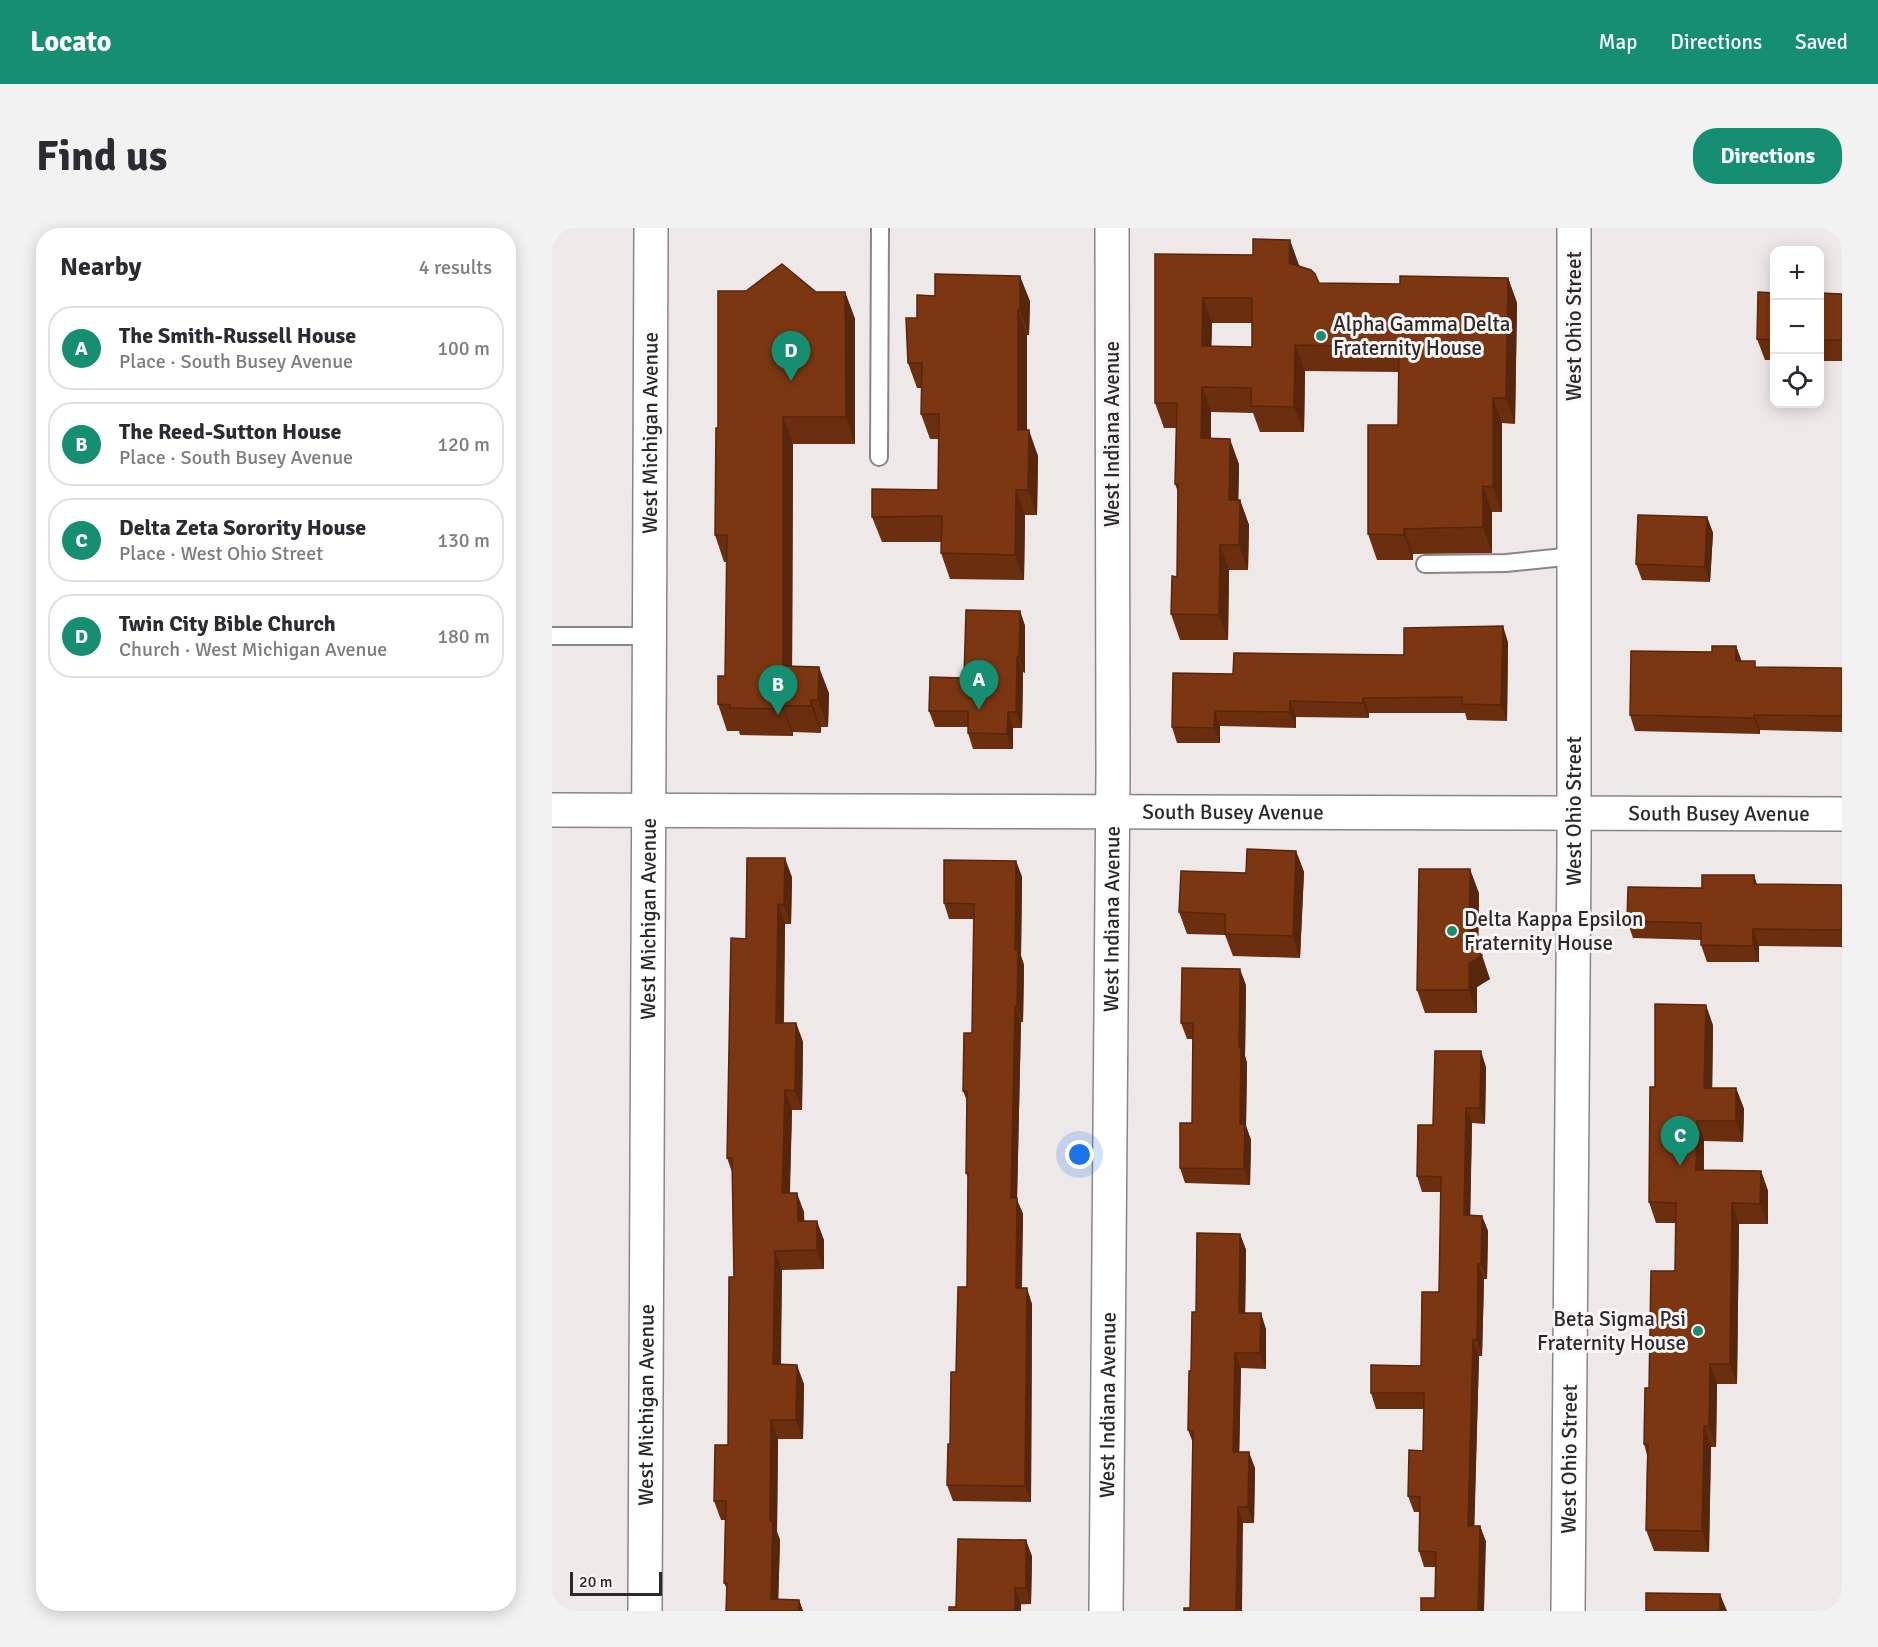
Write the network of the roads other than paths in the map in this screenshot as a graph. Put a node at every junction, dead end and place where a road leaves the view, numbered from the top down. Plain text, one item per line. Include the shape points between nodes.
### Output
1 (651, 228) edge
2 (880, 228) edge
3 (1112, 228) edge
4 (1574, 228) edge
5 (879, 457) dead end
6 (1574, 556) junction
7 (1425, 564) dead end
8 (552, 636) edge
9 (649, 636) junction
10 (552, 810) edge
11 (650, 810) junction
12 (1112, 812) junction
13 (1574, 814) junction
14 (1842, 814) edge
15 (645, 1611) edge
16 (1106, 1611) edge
17 (1568, 1611) edge

1 - 9 street, West Michigan Avenue
2 - 5 lane
3 - 12 street, West Indiana Avenue
4 - 6 street, West Ohio Street
6 - 7 lane via 1506,563
6 - 13 street, West Ohio Street
8 - 9 lane
9 - 11 street, West Michigan Avenue
10 - 11 street, South Busey Avenue
11 - 12 street, South Busey Avenue
11 - 15 street, West Michigan Avenue
12 - 13 street, South Busey Avenue
12 - 16 street, West Indiana Avenue
13 - 14 street, South Busey Avenue
13 - 17 street, West Ohio Street

